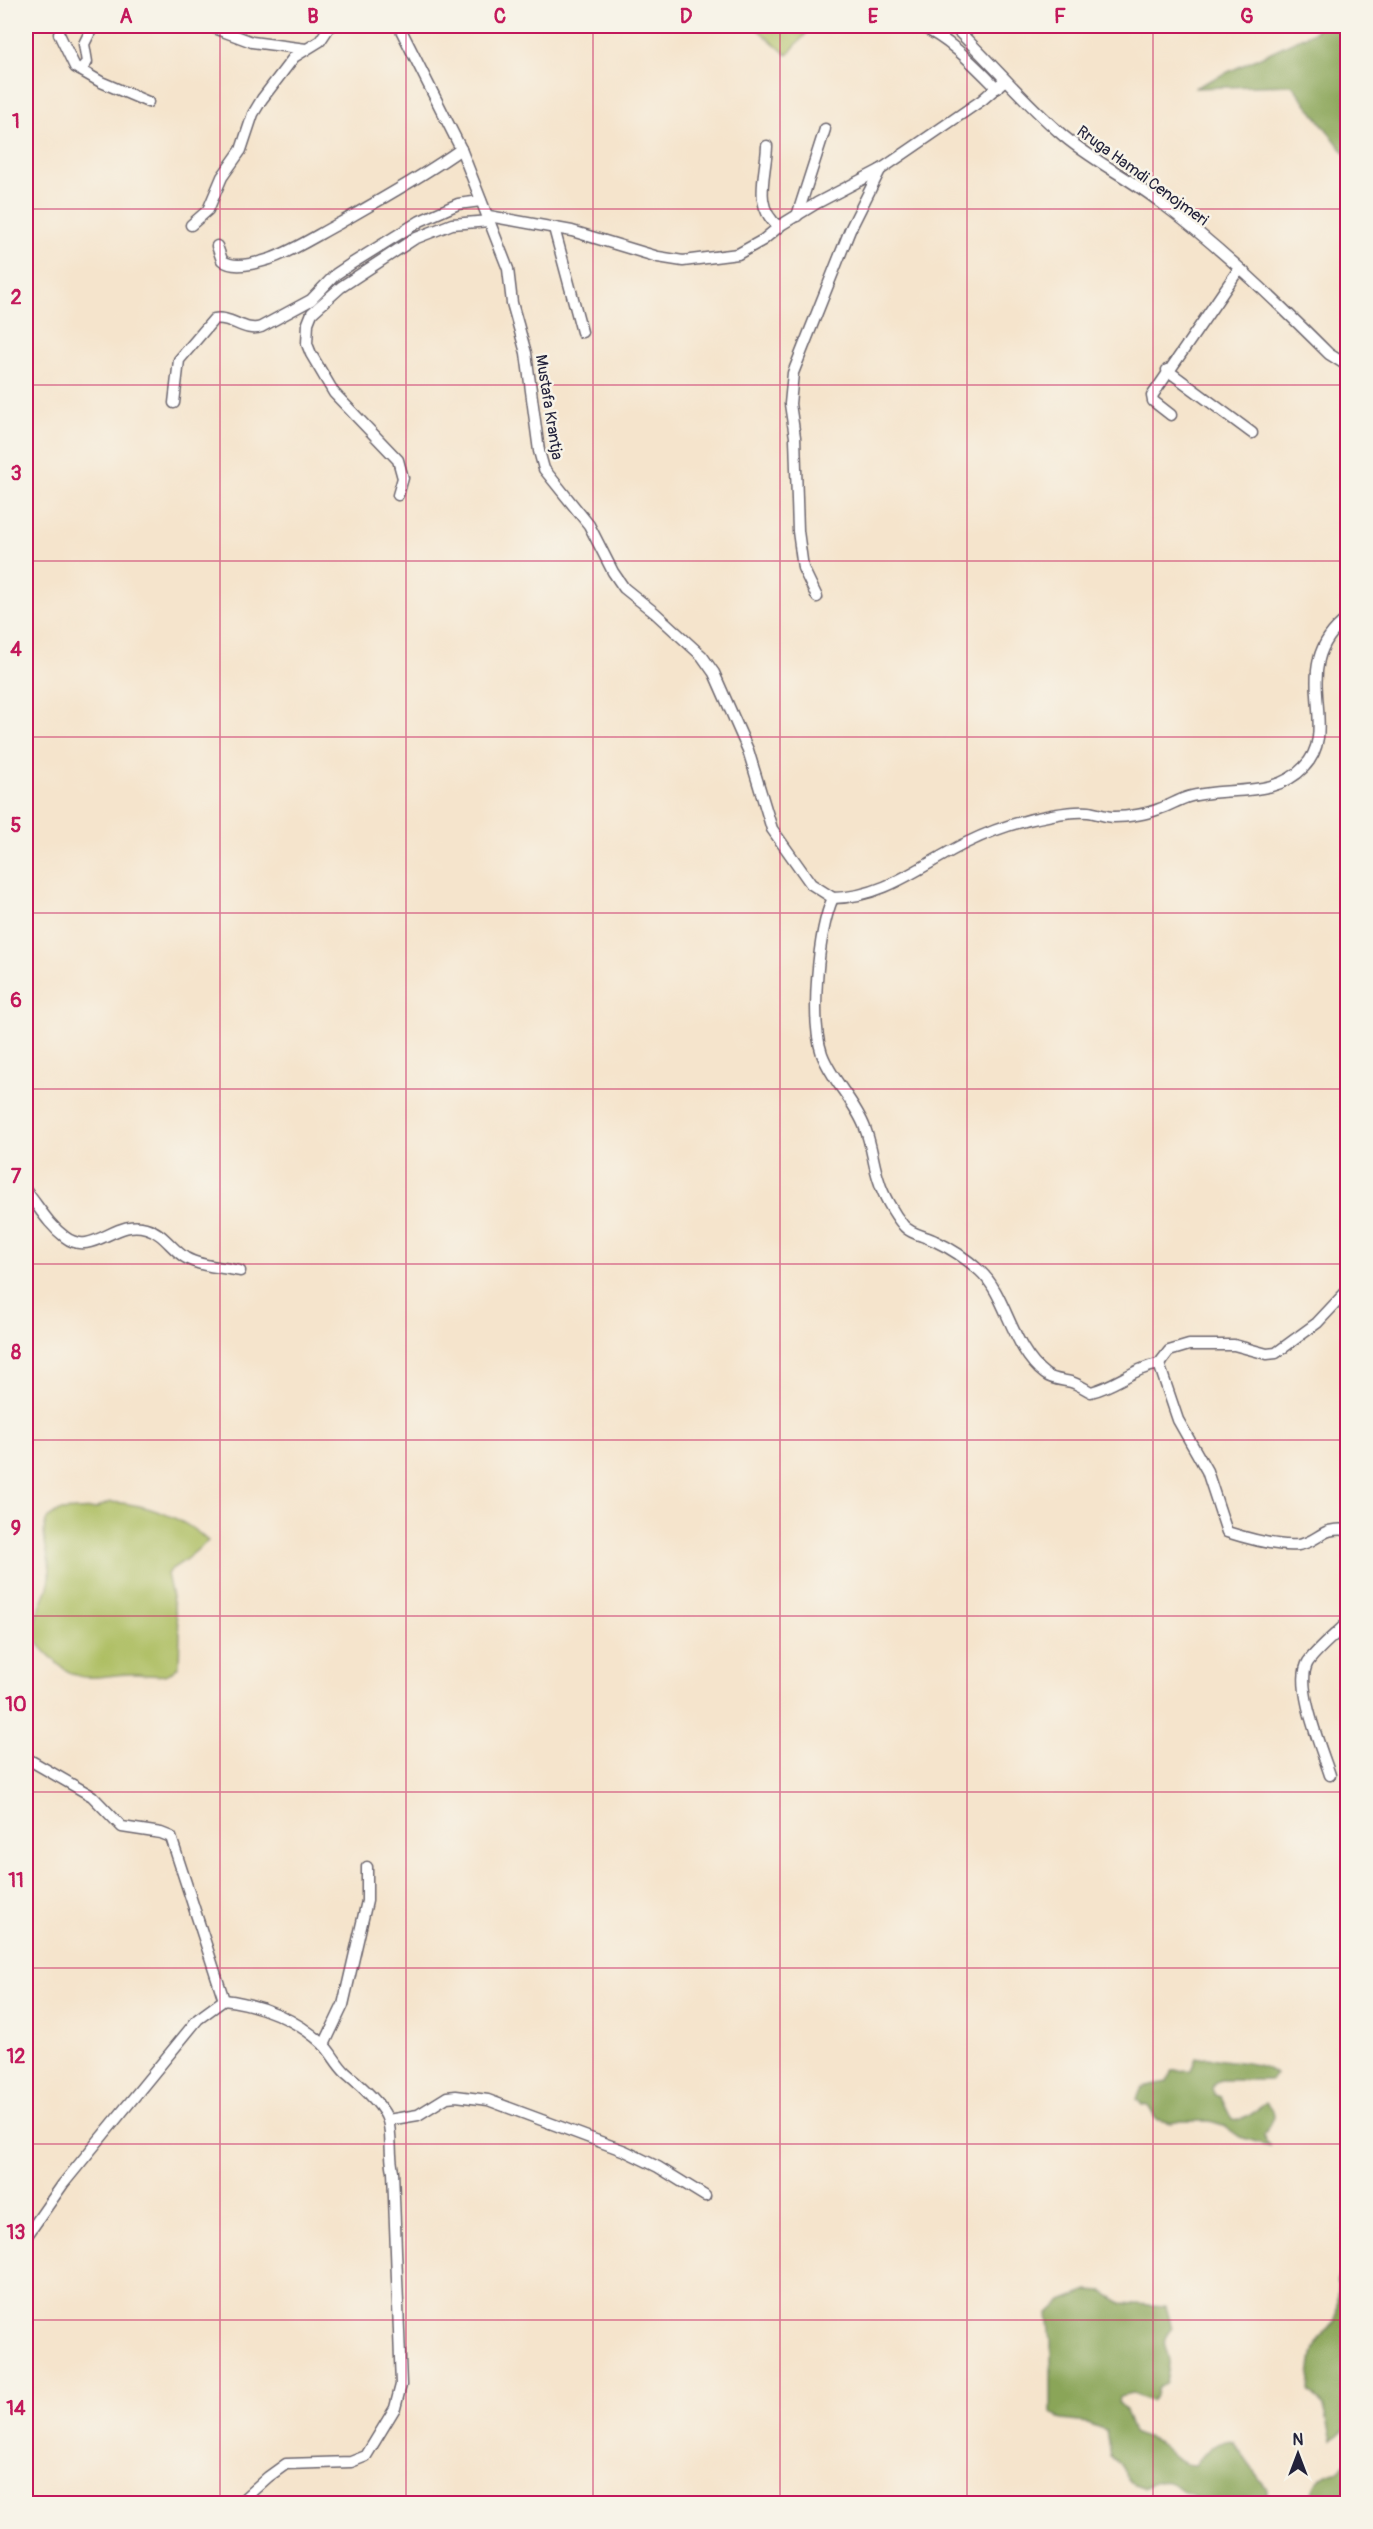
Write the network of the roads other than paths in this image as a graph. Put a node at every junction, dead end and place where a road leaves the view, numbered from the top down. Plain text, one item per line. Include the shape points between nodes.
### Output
1 (93, 26) edge
2 (209, 26) edge
3 (330, 26) edge
4 (399, 26) edge
5 (921, 26) edge
6 (953, 26) edge
7 (59, 34) dead end
8 (306, 49) junction
9 (80, 70) junction
10 (1001, 84) junction
11 (148, 102) dead end
12 (825, 129) dead end
13 (767, 146) dead end
14 (461, 149) junction
15 (880, 170) junction
16 (481, 201) junction
17 (796, 216) junction
18 (490, 219) junction
19 (191, 225) dead end
20 (779, 227) junction
21 (554, 228) junction
22 (217, 246) dead end
23 (1239, 269) junction
24 (582, 332) dead end
25 (1347, 366) edge
26 (1167, 370) junction
27 (174, 403) dead end
28 (1171, 415) dead end
29 (1252, 433) dead end
30 (398, 495) dead end
31 (817, 597) dead end
32 (1347, 618) edge
33 (833, 898) junction
34 (26, 1191) edge
35 (240, 1270) dead end
36 (1347, 1290) edge
37 (1159, 1364) junction
38 (1347, 1530) edge
39 (1347, 1622) edge
40 (26, 1758) edge
41 (1330, 1775) dead end
42 (367, 1867) dead end
43 (224, 2000) junction
44 (324, 2045) junction
45 (388, 2120) junction
46 (705, 2196) dead end
47 (26, 2237) edge
48 (238, 2504) edge

1 - 9 street via 84,44 87,62
2 - 8 street via 252,42
3 - 8 street via 320,41
4 - 14 street, Mustafa Krantja
5 - 10 street
6 - 10 street, Rruga Hamdi Cenojmeri
7 - 9 street
8 - 19 street via 294,57 256,107 235,161 218,185 208,210
9 - 11 street
10 - 15 street
10 - 23 street, Rruga Hamdi Cenojmeri via 1060,134 1159,201
12 - 17 street
13 - 20 street via 762,204
14 - 16 street, Mustafa Krantja
14 - 22 street via 389,195 270,259 231,264 222,260
15 - 17 street
15 - 31 street via 850,230 790,387 798,531 803,568
16 - 18 street, Mustafa Krantja
16 - 27 street via 458,204 420,221 336,274 311,300 261,327 252,329 214,319 179,360
17 - 20 street
18 - 21 street
18 - 30 street via 452,224 414,239 340,287 312,313 308,323 307,344 334,393 398,460 403,478
18 - 33 street, Mustafa Krantja via 507,270 526,353 544,469 589,525 624,588 702,656 714,673 748,750 772,829 811,884
20 - 21 street via 738,254 683,261
21 - 24 street
23 - 25 street, Rruga Hamdi Cenojmeri via 1329,354
23 - 26 street
26 - 28 street via 1152,396
26 - 29 street
32 - 33 street via 1325,641 1319,655 1318,744 1304,768 1290,778 1259,789 1187,797 1138,814 1054,814 966,843 879,890
33 - 37 street via 827,911 818,981 822,1053 855,1106 873,1148 879,1182 904,1226 938,1242 981,1271 1016,1337 1045,1375 1091,1392 1107,1388 1146,1366
34 - 35 street via 50,1223 73,1242 87,1244 134,1225 155,1231 185,1258
36 - 37 street via 1317,1323 1276,1353 1234,1345 1189,1345 1169,1351
37 - 38 street via 1178,1420 1207,1471 1227,1532 1297,1545 1327,1530
39 - 41 street via 1308,1662 1304,1674 1306,1697
40 - 43 street via 92,1796 122,1827 171,1837
42 - 44 street via 368,1901 346,1994
43 - 44 street via 291,2020
43 - 47 street via 198,2019 63,2184
44 - 45 street
45 - 46 street via 418,2115 447,2097 488,2100 626,2151
45 - 48 street via 401,2385 395,2408 366,2456 351,2462 286,2464

